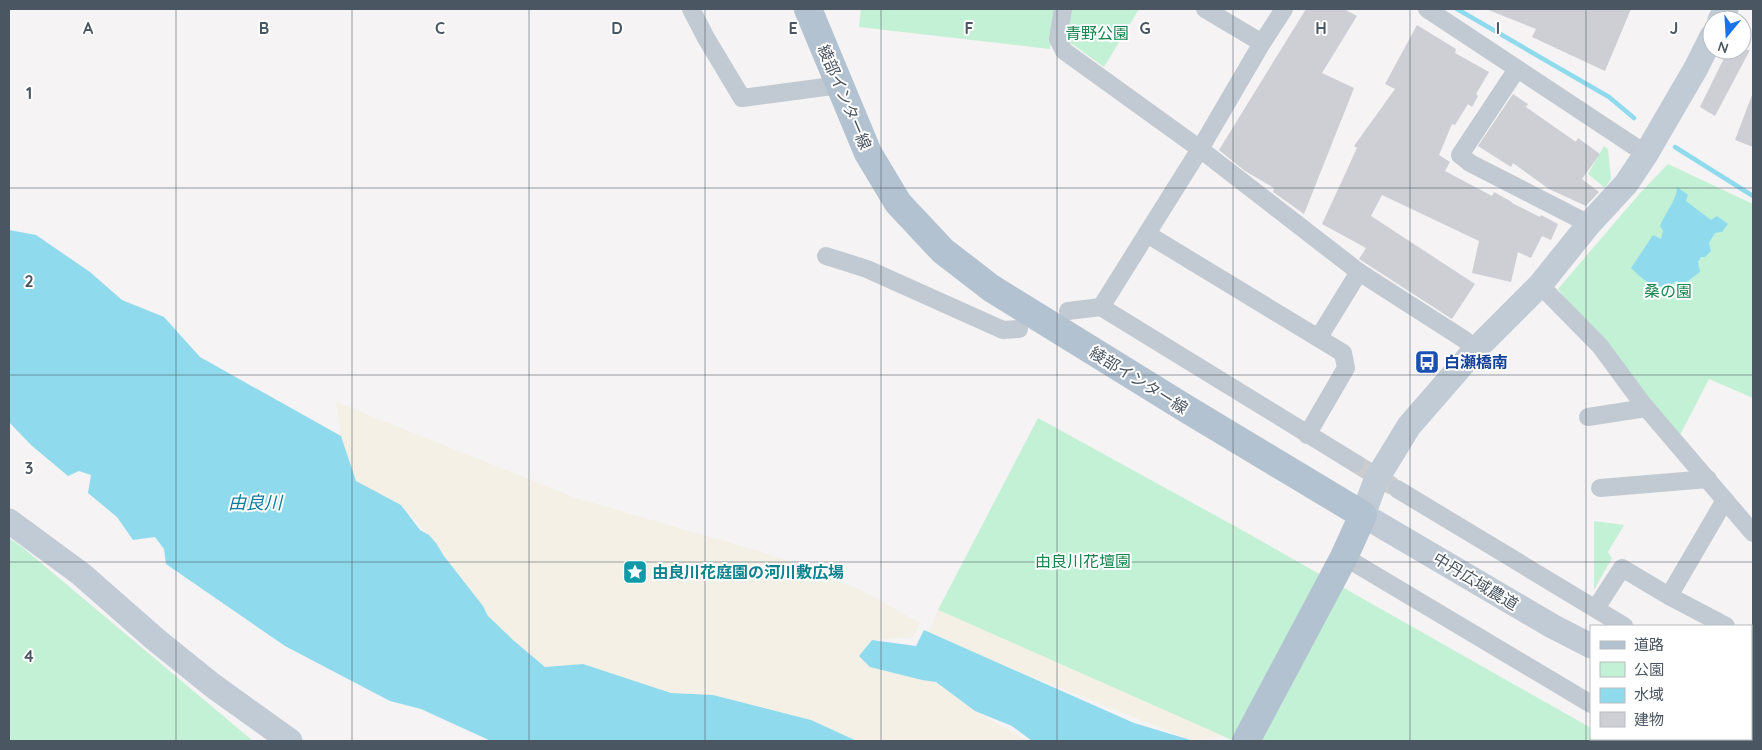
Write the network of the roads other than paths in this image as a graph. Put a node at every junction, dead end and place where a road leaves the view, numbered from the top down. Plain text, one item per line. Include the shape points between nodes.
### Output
1 (691, 9) edge
2 (808, 9) edge
3 (1063, 9) edge
4 (1205, 9) edge
5 (1284, 9) edge
6 (1427, 9) edge
7 (1262, 43) junction
8 (1702, 56) edge
9 (1517, 68) junction
10 (840, 85) junction
11 (1200, 149) junction
12 (1646, 154) junction
13 (1589, 224) junction
14 (1147, 234) junction
15 (826, 256) dead end
16 (1359, 272) junction
17 (1540, 285) junction
18 (1101, 307) junction
19 (1068, 311) dead end
20 (1019, 329) dead end
21 (1319, 337) junction
22 (1475, 350) junction
23 (1646, 408) junction
24 (1588, 417) dead end
25 (1307, 435) junction
26 (1355, 464) tunnel mouth
27 (1708, 479) junction
28 (1600, 488) dead end
29 (1397, 489) tunnel mouth
30 (1725, 500) junction
31 (1362, 515) junction
32 (9, 522) edge
33 (1753, 533) edge
34 (1345, 565) junction
35 (1670, 596) junction
36 (1596, 608) junction
37 (1622, 625) edge
38 (1724, 625) edge
39 (1590, 645) edge
40 (1590, 703) edge
41 (290, 741) edge
42 (1246, 741) edge

1 - 10 street via 742,98
2 - 10 main road, 綾部インター線
3 - 11 street via 1058,39 1064,51
4 - 7 street
5 - 7 street
6 - 9 street
7 - 11 street
8 - 12 street
9 - 12 street
9 - 13 street via 1460,155
10 - 31 main road, 綾部インター線 via 868,153 898,203 943,251 991,288
11 - 14 street
11 - 16 street
12 - 13 street via 1626,184
13 - 17 street
14 - 18 street
14 - 21 street
15 - 20 street via 867,270 1003,330
16 - 21 street
16 - 22 street via 1465,340
17 - 22 street
17 - 23 street via 1600,346
18 - 19 street
18 - 25 street
21 - 25 street via 1343,353 1346,368
22 - 31 street via 1409,426 1376,480
23 - 24 street
23 - 27 street
25 - 26 street
27 - 28 street
27 - 30 street
29 - 36 street
30 - 33 street
30 - 35 street
31 - 34 main road
31 - 39 street, 中丹広域農道
32 - 41 street via 80,574 212,685
34 - 40 street
34 - 42 main road
35 - 36 street via 1622,568
35 - 38 street
36 - 37 street

